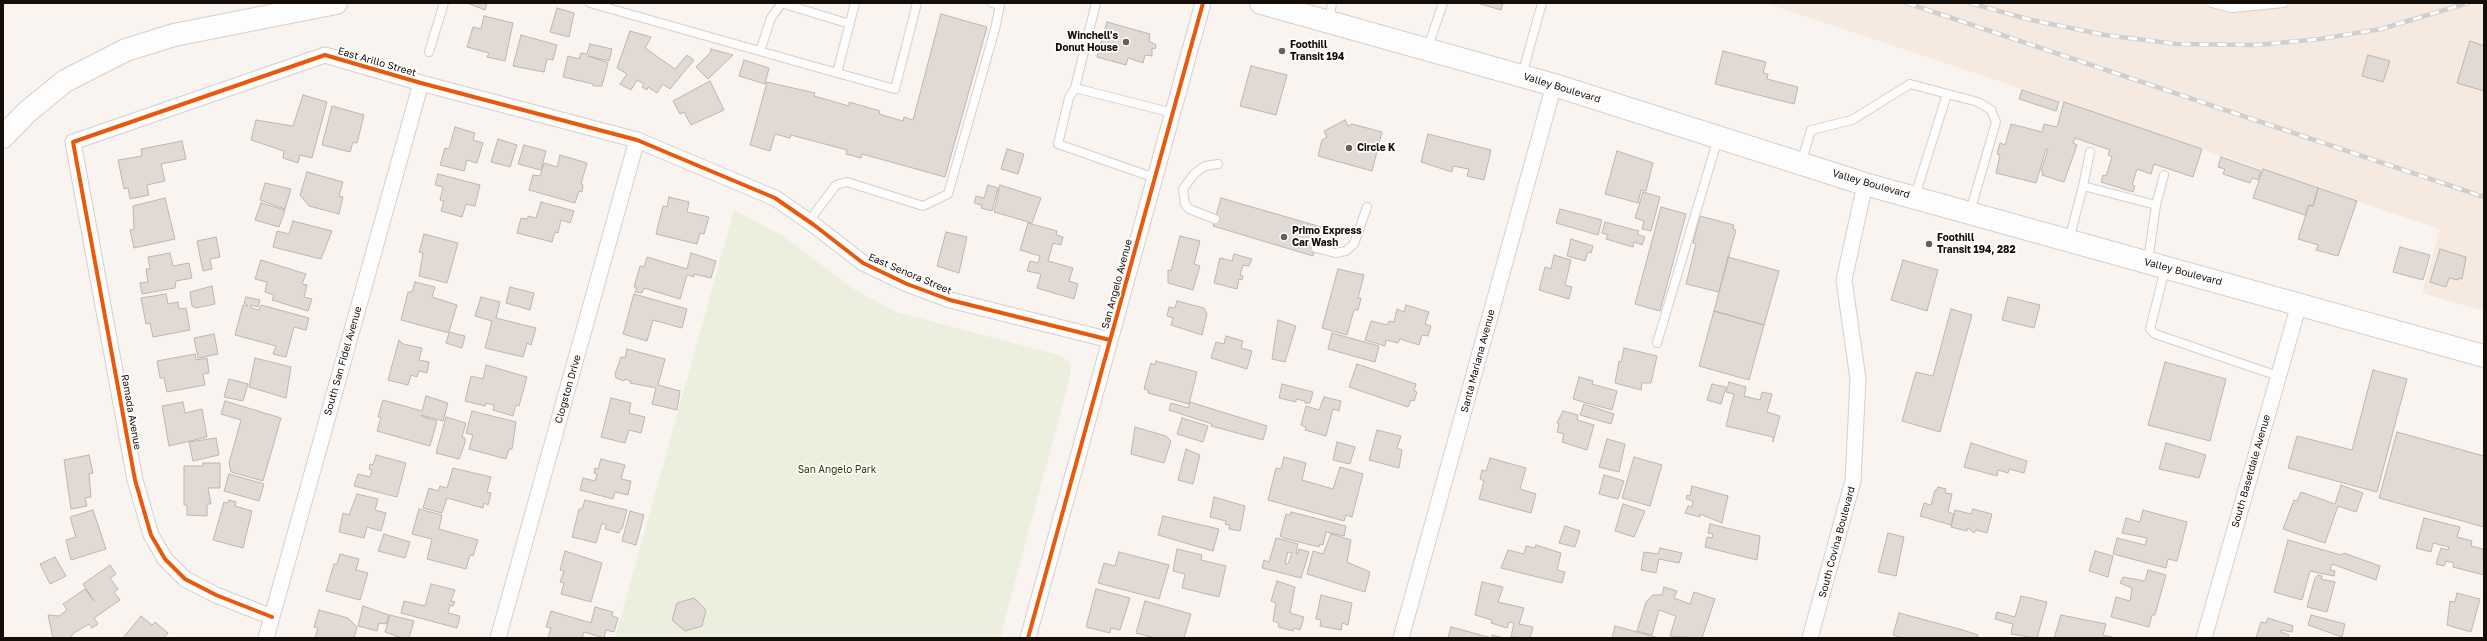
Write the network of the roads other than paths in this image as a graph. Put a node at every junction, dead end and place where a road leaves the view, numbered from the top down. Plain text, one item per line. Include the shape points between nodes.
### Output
1 (336, 3) edge
2 (444, 3) edge
3 (590, 3) edge
4 (781, 3) edge
5 (855, 3) edge
6 (917, 3) edge
7 (992, 3) edge
8 (1096, 3) edge
9 (1203, 3) edge
10 (1261, 3) edge
11 (1443, 3) edge
12 (1542, 3) edge
13 (2212, 3) edge
14 (2284, 3) edge
15 (1330, 12) edge
16 (850, 24) junction
17 (1427, 50) junction
18 (760, 51) junction
19 (429, 52) dead end
20 (837, 73) junction
21 (1522, 76) junction
22 (420, 83) junction
23 (1554, 85) junction
24 (1076, 88) junction
25 (1947, 94) junction
26 (1172, 113) junction
27 (3, 137) edge
28 (1718, 137) junction
29 (637, 140) junction
30 (73, 142) joint
31 (2090, 152) dead end
32 (1800, 163) junction
33 (1218, 164) dead end
34 (2164, 175) dead end
35 (1155, 178) junction
36 (1865, 184) junction
37 (2083, 186) junction
38 (1915, 197) junction
39 (2156, 205) junction
40 (1367, 207) dead end
41 (1970, 213) junction
42 (1215, 219) dead end
43 (809, 221) junction
44 (2069, 240) junction
45 (1316, 248) dead end
46 (2156, 264) junction
47 (2299, 304) junction
48 (1110, 340) junction
49 (1657, 342) dead end
50 (2484, 356) edge
51 (2278, 376) junction
52 (272, 617) junction
53 (266, 638) edge
54 (498, 638) edge
55 (1028, 638) edge
56 (1401, 638) edge
57 (1810, 638) edge
58 (2204, 638) edge

1 - 27 main road via 174,35 126,50 66,81 28,112
2 - 19 lane
3 - 18 lane
4 - 16 lane
4 - 18 lane via 771,18
5 - 16 lane
6 - 20 lane via 895,89
7 - 43 lane via 1000,5 995,29 948,194 923,206 847,182 836,185
8 - 24 lane
9 - 26 street, San Angelo Avenue
10 - 15 main road, Valley Boulevard
11 - 17 lane
12 - 21 lane
13 - 14 lane via 2232,8
15 - 17 main road, Valley Boulevard
16 - 20 lane
17 - 21 main road, Valley Boulevard
18 - 20 lane
21 - 23 main road, Valley Boulevard
22 - 29 street, East Arillo Street
22 - 30 street, East Arillo Street via 325,55
22 - 52 street, South San Fidel Avenue
23 - 28 main road, Valley Boulevard
23 - 56 street, Santa Mariana Avenue
24 - 26 lane
24 - 35 lane via 1069,98 1058,144
25 - 32 lane via 1910,84 1852,120 1811,130
25 - 38 lane
25 - 41 lane via 1978,102 1991,110 1996,122
26 - 35 street, San Angelo Avenue
28 - 32 main road, Valley Boulevard
28 - 49 lane
29 - 43 street, East Senora Street via 775,198
29 - 54 street, Clogston Drive
30 - 52 street, Ramada Avenue via 136,480 151,535 165,559 185,579 216,595
31 - 37 lane
32 - 36 main road, Valley Boulevard
33 - 42 lane via 1206,166 1194,174 1183,189 1185,204 1189,209
34 - 39 lane
35 - 48 street, San Angelo Avenue
36 - 38 main road, Valley Boulevard
36 - 57 street, South Covina Boulevard via 1844,280 1858,379 1853,481
37 - 39 lane
37 - 44 lane
38 - 41 main road, Valley Boulevard
39 - 46 lane
40 - 45 lane via 1354,244 1346,251 1335,253
41 - 44 main road, Valley Boulevard
43 - 48 street, East Senora Street via 863,263 907,284 950,300
44 - 46 main road, Valley Boulevard
46 - 47 main road, Valley Boulevard
46 - 51 lane via 2150,329 2155,334
47 - 50 main road, Valley Boulevard
47 - 51 street, South Basetdale Avenue
48 - 55 street, San Angelo Avenue
51 - 58 street, South Basetdale Avenue
52 - 53 street, South San Fidel Avenue

